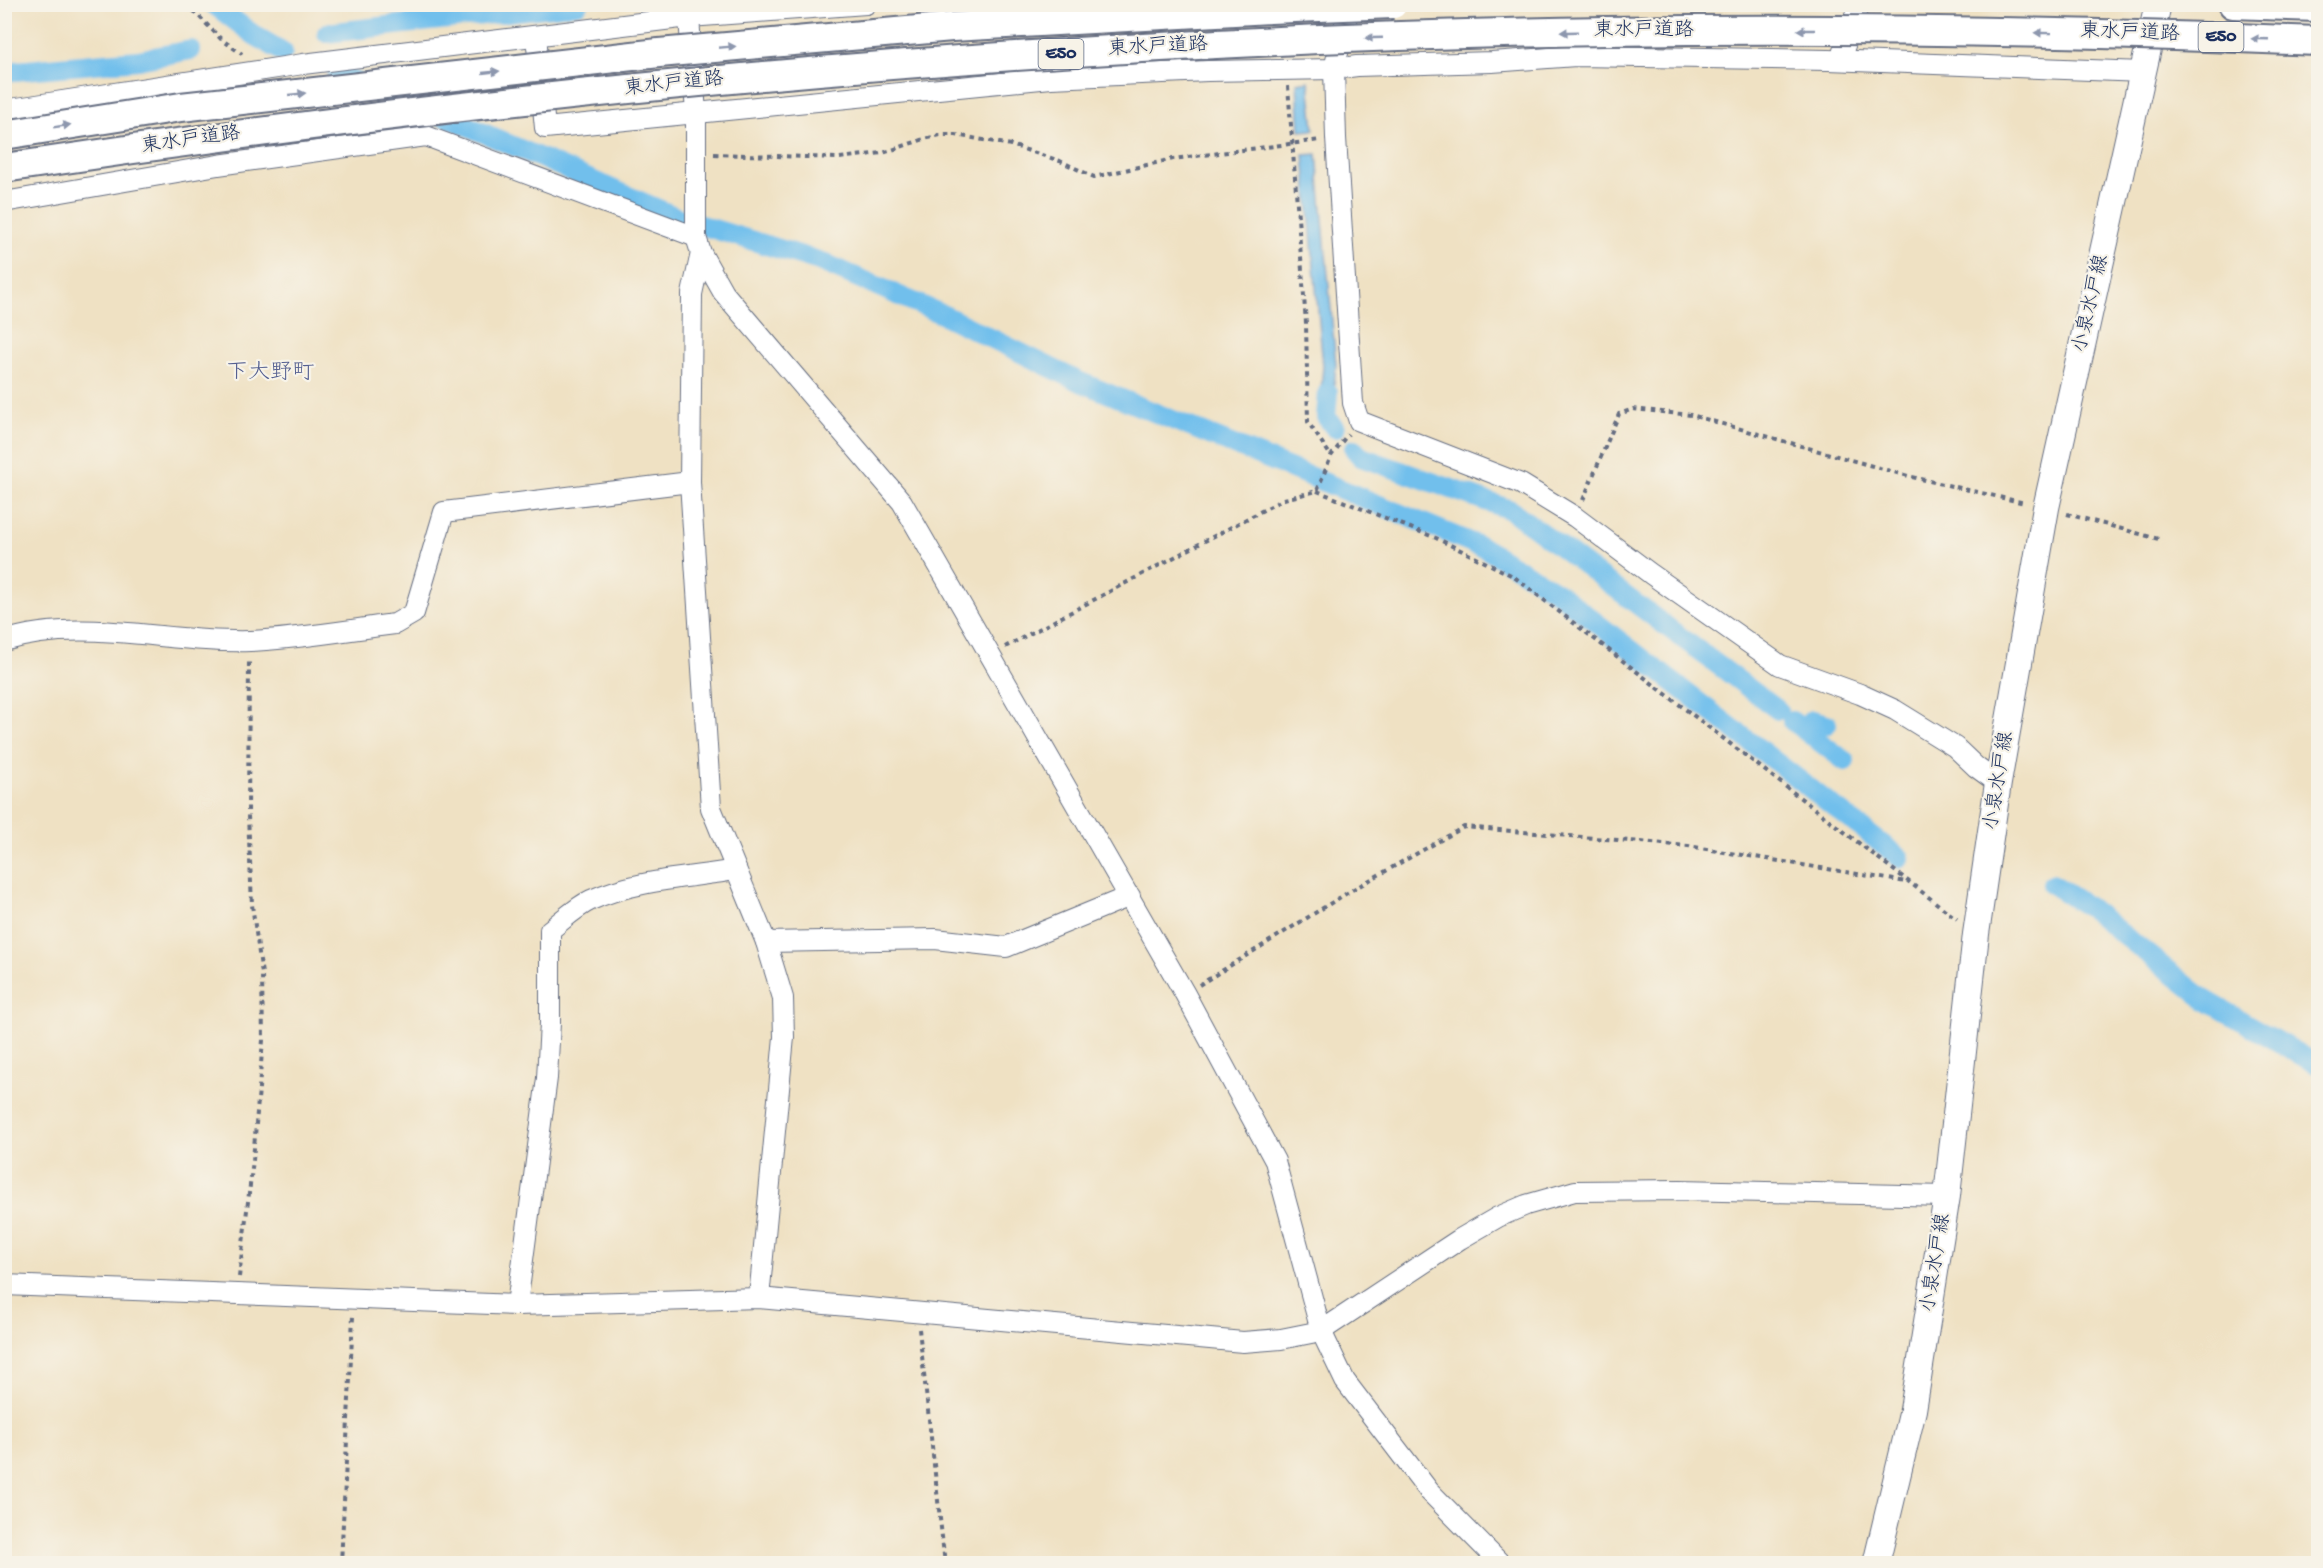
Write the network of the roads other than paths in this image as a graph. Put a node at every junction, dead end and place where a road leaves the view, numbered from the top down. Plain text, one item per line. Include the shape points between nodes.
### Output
1 (866, 4) edge
2 (1350, 4) edge
3 (1393, 4) edge
4 (1859, 4) edge
5 (2158, 4) edge
6 (2233, 4) edge
7 (2319, 8) edge
8 (688, 11) edge
9 (536, 36) junction
10 (2319, 41) edge
11 (1840, 60) junction
12 (1334, 69) junction
13 (257, 71) junction
14 (2144, 72) junction
15 (4, 110) edge
16 (696, 113) junction
17 (4, 135) edge
18 (268, 158) junction
19 (4, 168) edge
20 (4, 202) edge
21 (698, 241) junction
22 (690, 482) junction
23 (4, 641) edge
24 (1998, 783) junction
25 (736, 870) junction
26 (1130, 896) junction
27 (765, 942) junction
28 (1947, 1196) junction
29 (4, 1285) edge
30 (759, 1298) junction
31 (517, 1305) junction
32 (1321, 1331) junction
33 (1501, 1563) edge
34 (1876, 1563) edge

1 - 8 street
2 - 12 street
17 -> 3 highway, 東水戸道路 / E50, bridge via 181,107 736,46 964,26
4 - 11 street
5 - 14 main road, 小泉水戸線
6 - 7 highway, E50
8 - 9 street
8 - 16 street
9 - 13 street
9 - 16 street via 545,128
10 -> 19 highway, 東水戸道路 / E50, bridge via 2123,33 1805,30 1607,31 1273,41 957,61 661,86 190,140
11 - 12 street via 1576,56
11 - 14 street
12 - 16 street via 1051,78
12 - 24 street via 1353,403 1359,421 1521,484 1575,517 1780,665 1895,710 1955,747
13 - 15 street
13 - 18 street
14 - 24 main road, 小泉水戸線 via 2046,508
16 - 21 street
18 - 20 street
18 - 21 street via 426,136
21 - 22 street via 692,294
21 - 26 street via 723,292 902,502
22 - 23 street via 444,512 414,613 395,624 249,641 76,631
22 - 25 street via 711,808
24 - 28 main road, 小泉水戸線 via 1976,934
25 - 27 street
25 - 31 street via 611,892 589,901 550,930 547,1078
26 - 27 street via 1006,947 935,939
26 - 32 street via 1275,1161
27 - 30 street via 783,998 784,1037
28 - 32 street via 1575,1191 1526,1204 1498,1217
28 - 34 main road, 小泉水戸線 via 1914,1410
29 - 31 street
30 - 31 street
30 - 32 street via 1243,1342
32 - 33 street via 1345,1381 1429,1491

